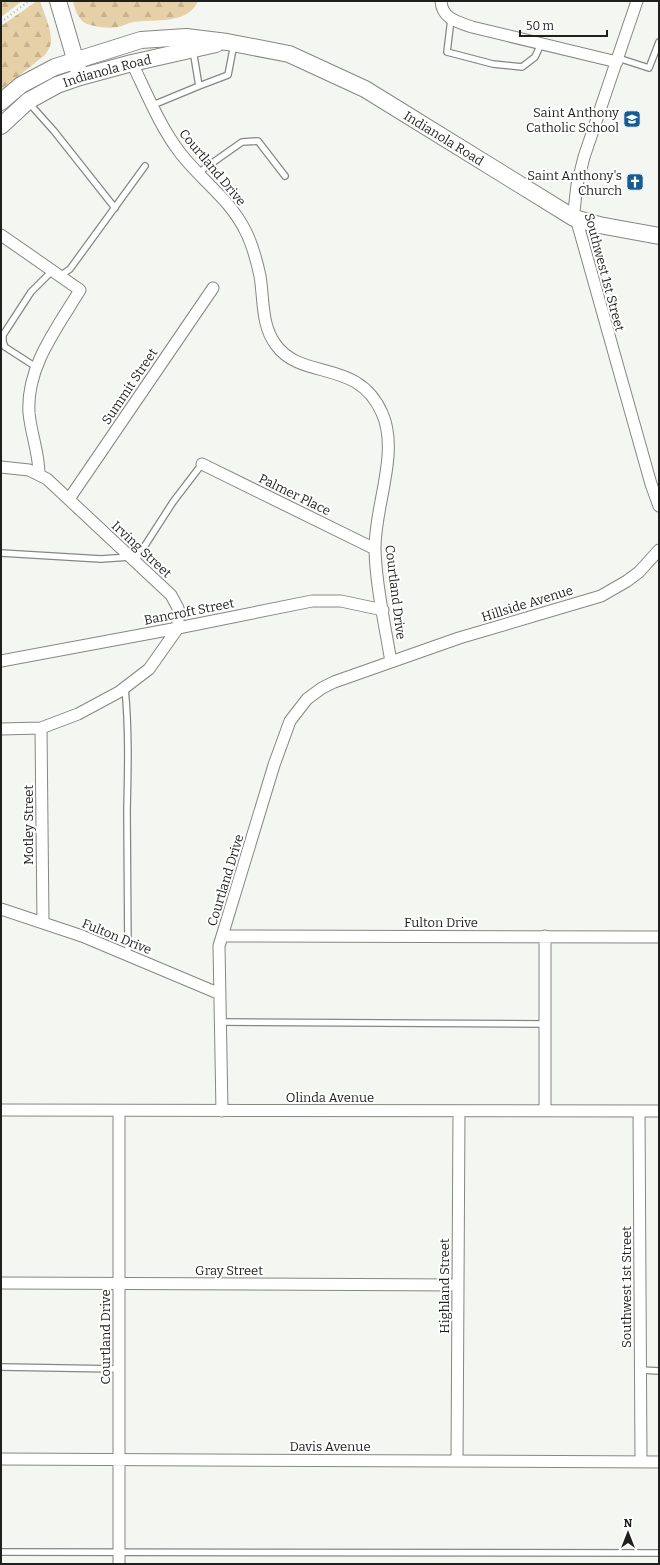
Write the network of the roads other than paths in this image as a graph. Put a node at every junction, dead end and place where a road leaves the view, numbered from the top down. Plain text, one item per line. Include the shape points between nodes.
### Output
1 (58, 1) edge
2 (441, 1) edge
3 (637, 1) edge
4 (451, 19) junction
5 (230, 42) junction
6 (541, 44) junction
7 (658, 45) edge
8 (193, 50) junction
9 (75, 59) junction
10 (617, 60) junction
11 (132, 63) junction
12 (80, 77) junction
13 (200, 86) junction
14 (28, 101) junction
15 (1, 102) edge
16 (153, 105) junction
17 (1, 126) edge
18 (145, 166) dead end
19 (198, 173) junction
20 (285, 176) dead end
21 (115, 208) junction
22 (574, 218) junction
23 (1, 235) edge
24 (659, 236) edge
25 (56, 274) junction
26 (212, 288) dead end
27 (36, 367) junction
28 (202, 464) joint
29 (1, 467) edge
30 (39, 474) junction
31 (69, 499) junction
32 (659, 506) edge
33 (375, 549) junction
34 (659, 550) edge
35 (1, 553) edge
36 (132, 559) junction
37 (383, 610) junction
38 (178, 628) junction
39 (1, 661) edge
40 (391, 662) junction
41 (125, 688) junction
42 (41, 728) junction
43 (1, 729) edge
44 (1, 909) edge
45 (42, 922) junction
46 (222, 936) junction
47 (545, 936) junction
48 (659, 937) edge
49 (128, 956) junction
50 (220, 994) junction
51 (221, 1022) junction
52 (545, 1024) junction
53 (1, 1110) edge
54 (119, 1111) junction
55 (222, 1111) junction
56 (459, 1111) junction
57 (545, 1111) junction
58 (639, 1112) junction
59 (659, 1112) edge
60 (1, 1283) edge
61 (119, 1284) junction
62 (458, 1285) junction
63 (1, 1367) edge
64 (119, 1369) junction
65 (641, 1370) junction
66 (659, 1371) edge
67 (1, 1459) edge
68 (119, 1460) junction
69 (456, 1461) junction
70 (641, 1462) junction
71 (659, 1462) edge
72 (1, 1552) edge
73 (119, 1553) junction
74 (659, 1553) edge
75 (119, 1564) edge

1 - 9 main road
2 - 4 street via 441,7
3 - 10 street, Southwest 1st Street
4 - 6 street via 472,27
4 - 6 lane via 447,52 493,64 522,67 535,57
5 - 8 main road, Indianola Road
5 - 9 main road, Indianola Road via 186,37 141,40
5 - 13 lane via 228,75
5 - 22 main road, Indianola Road via 289,54 365,88
6 - 10 street
7 - 10 lane via 649,68
8 - 11 main road, Indianola Road
8 - 13 lane
9 - 12 main road
9 - 15 main road, Indianola Road via 37,75
10 - 22 street, Southwest 1st Street via 584,157 577,185
11 - 12 main road, Indianola Road
11 - 16 street, Courtland Drive
12 - 14 main road, Indianola Road via 57,85
13 - 16 lane
14 - 17 main road, Indianola Road
14 - 21 lane
16 - 19 street, Courtland Drive via 170,139
18 - 21 lane
19 - 20 lane via 242,142 258,141
19 - 33 street, Courtland Drive via 225,199 246,231 260,277 264,319 276,345 289,357 301,363 354,380 371,394 382,413 388,435 386,475 376,525
21 - 25 lane via 70,269
22 - 24 main road, Indianola Road
22 - 32 street, Southwest 1st Street
23 - 25 street
25 - 27 street via 80,290
25 - 27 lane via 31,292 3,335 2,342 5,347
26 - 31 street, Summit Street
27 - 30 street via 29,400 29,415 39,461
28 - 33 street, Palmer Place
28 - 36 lane
29 - 30 street via 29,470
30 - 31 street, Irving Street
31 - 36 street, Irving Street
33 - 37 street, Courtland Drive
34 - 40 street, Hillside Avenue via 639,572 601,596 459,638
35 - 36 lane
36 - 38 street, Irving Street via 171,595 178,608
37 - 38 street, Bancroft Street via 341,601 312,601
37 - 40 street, Courtland Drive
38 - 39 street, Bancroft Street
38 - 41 street via 149,669
40 - 46 street, Courtland Drive via 322,688 307,699 290,721
41 - 42 street via 99,704
41 - 49 lane via 129,768
42 - 43 street
42 - 45 street, Motley Street
44 - 45 street, Fulton Drive
45 - 49 street, Fulton Drive
46 - 47 street, Fulton Drive
46 - 50 street, Courtland Drive via 219,946
47 - 48 street, Fulton Drive
47 - 52 street
49 - 50 street, Fulton Drive
50 - 51 street, Courtland Drive
51 - 52 lane
51 - 55 street, Courtland Drive
52 - 57 street
53 - 54 street, Olinda Avenue
54 - 55 street, Olinda Avenue
54 - 61 street, Courtland Drive
55 - 56 street, Olinda Avenue
56 - 57 street, Olinda Avenue
56 - 62 street, Highland Street
57 - 58 street, Olinda Avenue
58 - 59 street, Olinda Avenue
58 - 65 street, Southwest 1st Street
60 - 61 street, Gray Street
61 - 62 street, Gray Street
61 - 64 street, Courtland Drive
62 - 69 street, Highland Street
63 - 64 lane
64 - 68 street, Courtland Drive
65 - 66 lane
65 - 70 street, Southwest 1st Street
67 - 68 street, Davis Avenue
68 - 69 street, Davis Avenue
68 - 73 street, Courtland Drive
69 - 70 street, Davis Avenue
70 - 71 street, Davis Avenue
72 - 73 lane
73 - 74 lane
73 - 75 street, Courtland Drive

